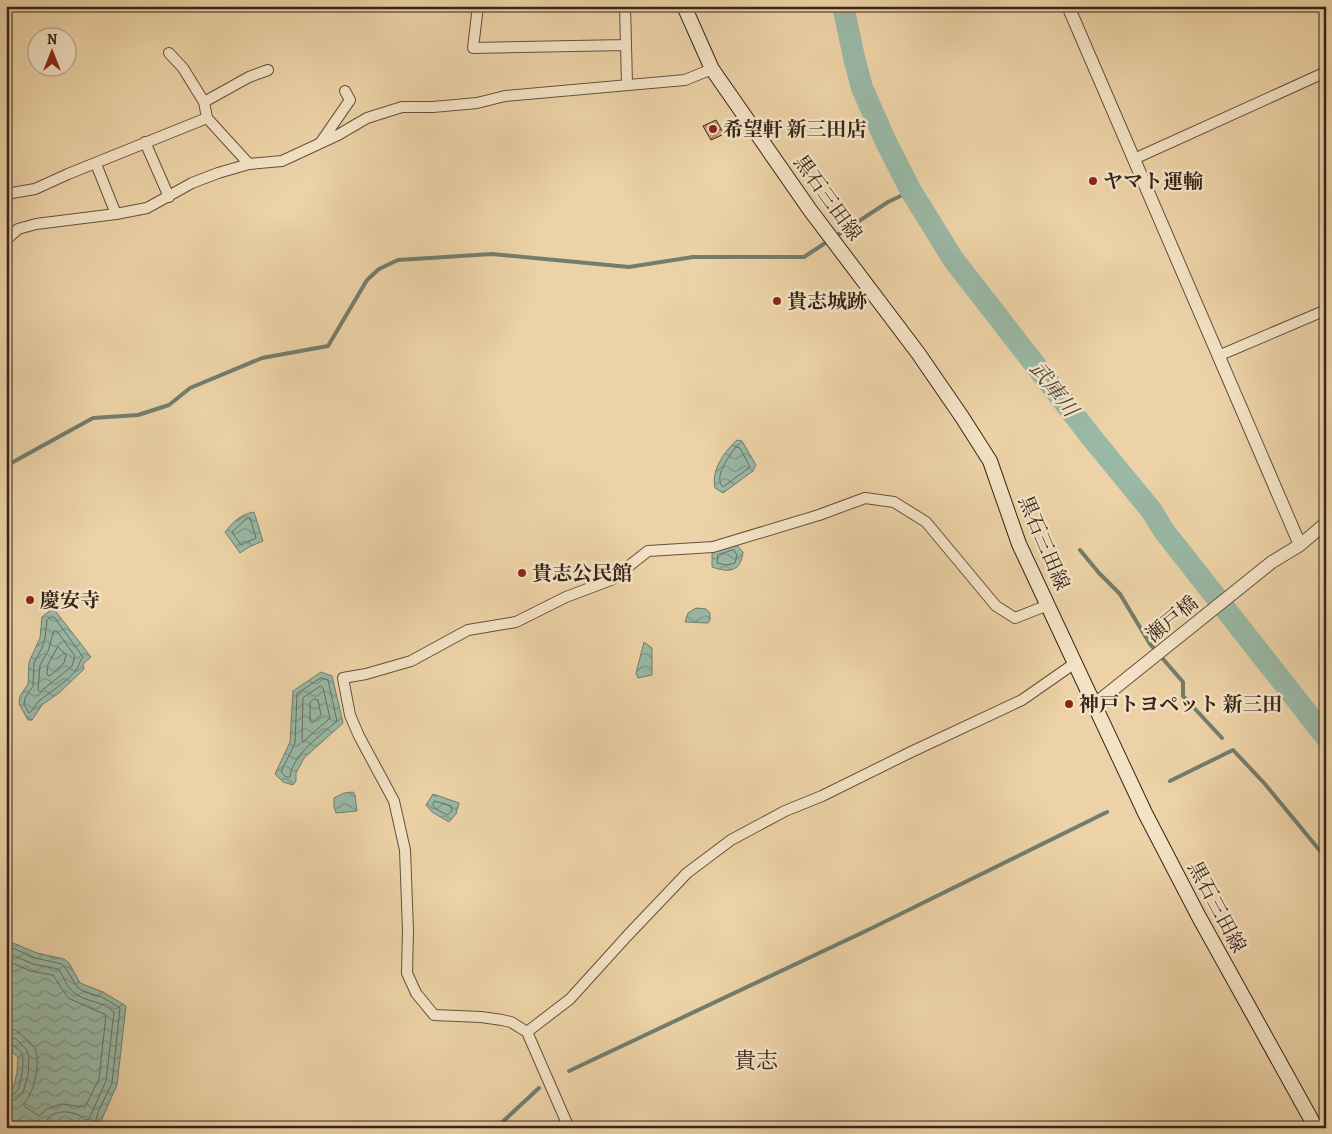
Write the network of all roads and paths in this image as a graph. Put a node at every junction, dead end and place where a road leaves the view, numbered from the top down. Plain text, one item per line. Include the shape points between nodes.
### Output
1 (478, 6) edge
2 (625, 6) edge
3 (684, 6) edge
4 (1068, 6) edge
5 (626, 45) junction
6 (169, 53) dead end
7 (712, 69) junction
8 (268, 70) dead end
9 (1326, 72) edge
10 (627, 84) junction
11 (345, 91) dead end
12 (204, 102) junction
13 (207, 118) junction
14 (145, 142) junction
15 (321, 142) junction
16 (1134, 159) junction
17 (96, 164) junction
18 (249, 164) junction
19 (6, 194) edge
20 (169, 197) junction
21 (116, 214) junction
22 (6, 240) edge
23 (1326, 310) edge
24 (1218, 356) junction
25 (1326, 523) edge
26 (1300, 545) junction
27 (1048, 605) junction
28 (1075, 663) junction
29 (1095, 704) junction
30 (527, 1032) junction
31 (569, 1128) edge
32 (1316, 1128) edge

1 - 5 street via 473,48
2 - 5 street
3 - 7 main road, 黒石三田線
4 - 16 street
5 - 10 street
6 - 12 street via 183,68
7 - 10 street via 685,80
7 - 27 main road, 黒石三田線 via 826,231 918,353 990,462 1019,544
8 - 12 street
9 - 16 street
10 - 15 street via 504,96 477,103 402,107 367,118
11 - 15 street via 350,100
12 - 13 street
13 - 14 street
13 - 18 street
14 - 17 street
14 - 20 street
15 - 18 street via 282,161
16 - 24 street
17 - 19 street via 35,189
17 - 21 street
18 - 20 street via 192,183
20 - 21 street via 147,208
21 - 22 street via 36,224 18,229
23 - 24 street
24 - 26 street
25 - 26 street, 瀬戸橋
26 - 29 street, 瀬戸橋 via 1272,562
27 - 28 main road, 黒石三田線
27 - 30 street via 1015,618 996,606 926,522 894,502 865,498 713,547 648,551 610,580 516,622 468,630 411,661 343,678 350,715 394,801 405,850 407,973 416,993 434,1016 481,1016 511,1022
28 - 29 main road, 黒石三田線
28 - 30 street via 1022,700 785,811 731,840 687,873 570,999
29 - 32 main road, 黒石三田線 via 1172,865
30 - 31 street

